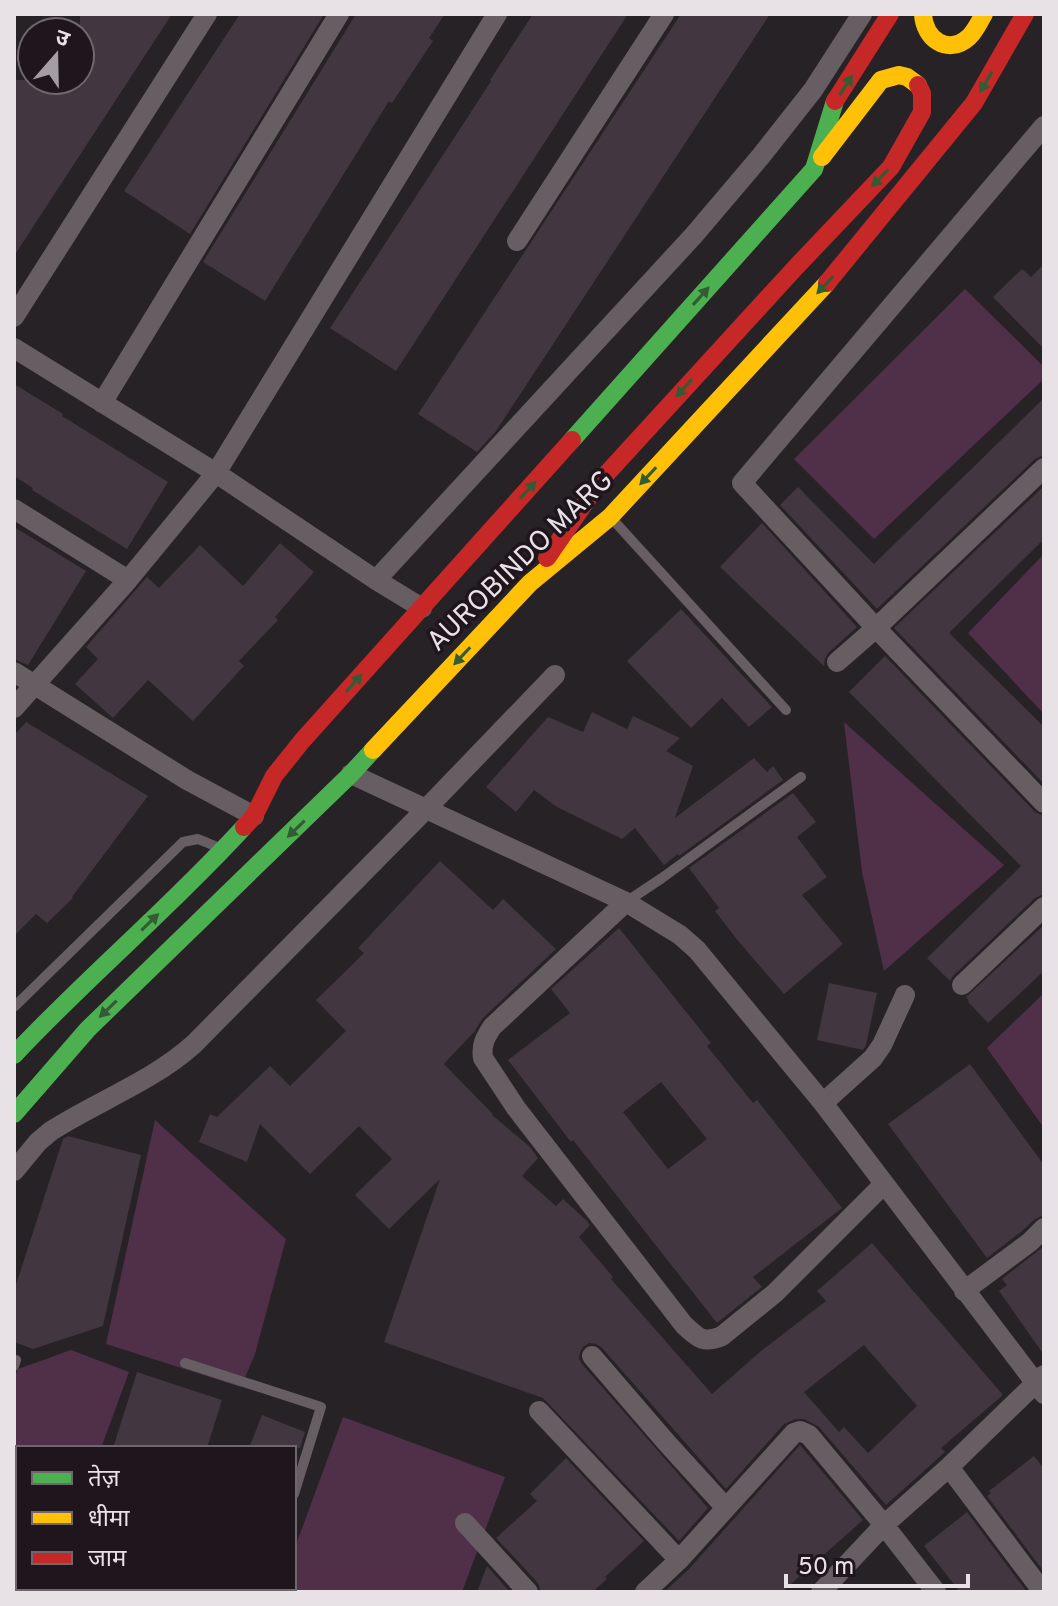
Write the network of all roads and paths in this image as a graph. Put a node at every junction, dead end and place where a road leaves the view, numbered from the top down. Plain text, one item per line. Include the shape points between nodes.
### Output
1 (207, 14) edge
2 (339, 14) edge
3 (497, 14) edge
4 (664, 14) edge
5 (862, 14) edge
6 (890, 14) edge
7 (923, 14) edge
8 (984, 14) edge
9 (1025, 14) edge
10 (1044, 126) edge
11 (814, 169) junction
12 (517, 241) dead end
13 (14, 317) edge
14 (14, 348) edge
15 (102, 403) junction
16 (1044, 468) edge
17 (216, 473) junction
18 (14, 509) edge
19 (610, 517) junction
20 (128, 580) junction
21 (376, 580) junction
22 (530, 583) junction
23 (422, 608) junction
24 (876, 628) junction
25 (837, 662) dead end
26 (14, 672) edge
27 (555, 675) dead end
28 (35, 685) junction
29 (14, 708) edge
30 (786, 710) dead end
31 (351, 774) junction
32 (801, 777) dead end
33 (1044, 803) edge
34 (426, 809) junction
35 (254, 816) junction
36 (222, 851) junction
37 (626, 902) junction
38 (1044, 907) edge
39 (962, 985) dead end
40 (905, 995) dead end
41 (14, 1007) edge
42 (14, 1055) edge
43 (823, 1103) junction
44 (14, 1114) edge
45 (14, 1171) edge
46 (883, 1185) junction
47 (1044, 1228) edge
48 (964, 1291) junction
49 (592, 1356) dead end
50 (185, 1363) dead end
51 (1041, 1384) edge
52 (539, 1411) dead end
53 (949, 1467) junction
54 (296, 1488) edge
55 (726, 1508) junction
56 (465, 1523) dead end
57 (884, 1525) junction
58 (679, 1560) junction
59 (528, 1592) edge
60 (645, 1592) edge
61 (821, 1592) edge
62 (936, 1592) edge
63 (1043, 1592) edge

1 - 13 street
2 - 15 street
3 - 17 street
4 - 12 street
5 - 21 street via 813,90 713,213
11 -> 6 main road, AUROBINDO MARG via 833,105
7 - 8 main road via 929,36 945,46 964,42
9 -> 19 main road, AUROBINDO MARG via 974,103 835,274
10 - 24 street via 742,483
11 -> 22 main road via 881,80 897,74 920,86 922,112 891,167 600,481
23 -> 11 main road, AUROBINDO MARG
14 - 15 street
15 - 17 street
16 - 24 street
17 - 20 street
17 - 21 street
18 - 20 street
19 - 22 main road, AUROBINDO MARG
19 - 30 lane
20 - 28 street
21 - 23 street
22 -> 31 main road, AUROBINDO MARG
35 -> 23 main road, AUROBINDO MARG via 274,776 302,741
24 - 25 street
24 - 33 street
26 - 28 street
27 - 34 street
28 - 29 street
28 - 35 street
31 - 34 street
31 -> 44 main road, AUROBINDO MARG via 88,1029
32 - 37 lane
34 - 37 street
34 - 45 street via 186,1051 51,1131
35 - 36 main road, AUROBINDO MARG
36 - 41 lane via 198,839 183,842
42 -> 36 main road, AUROBINDO MARG
37 - 43 street via 697,950
37 - 46 street via 492,1027 481,1049 516,1108 684,1325 704,1340 722,1336 775,1293
38 - 39 street
40 - 43 street via 873,1058
43 - 46 street
46 - 48 street
47 - 48 street
48 - 51 street
49 - 55 street
50 - 54 lane via 321,1407
51 - 53 street
52 - 58 street
53 - 57 street
53 - 63 street
55 - 57 street via 800,1431 809,1435
55 - 58 street
56 - 59 street
57 - 61 street
57 - 62 street
58 - 60 street

